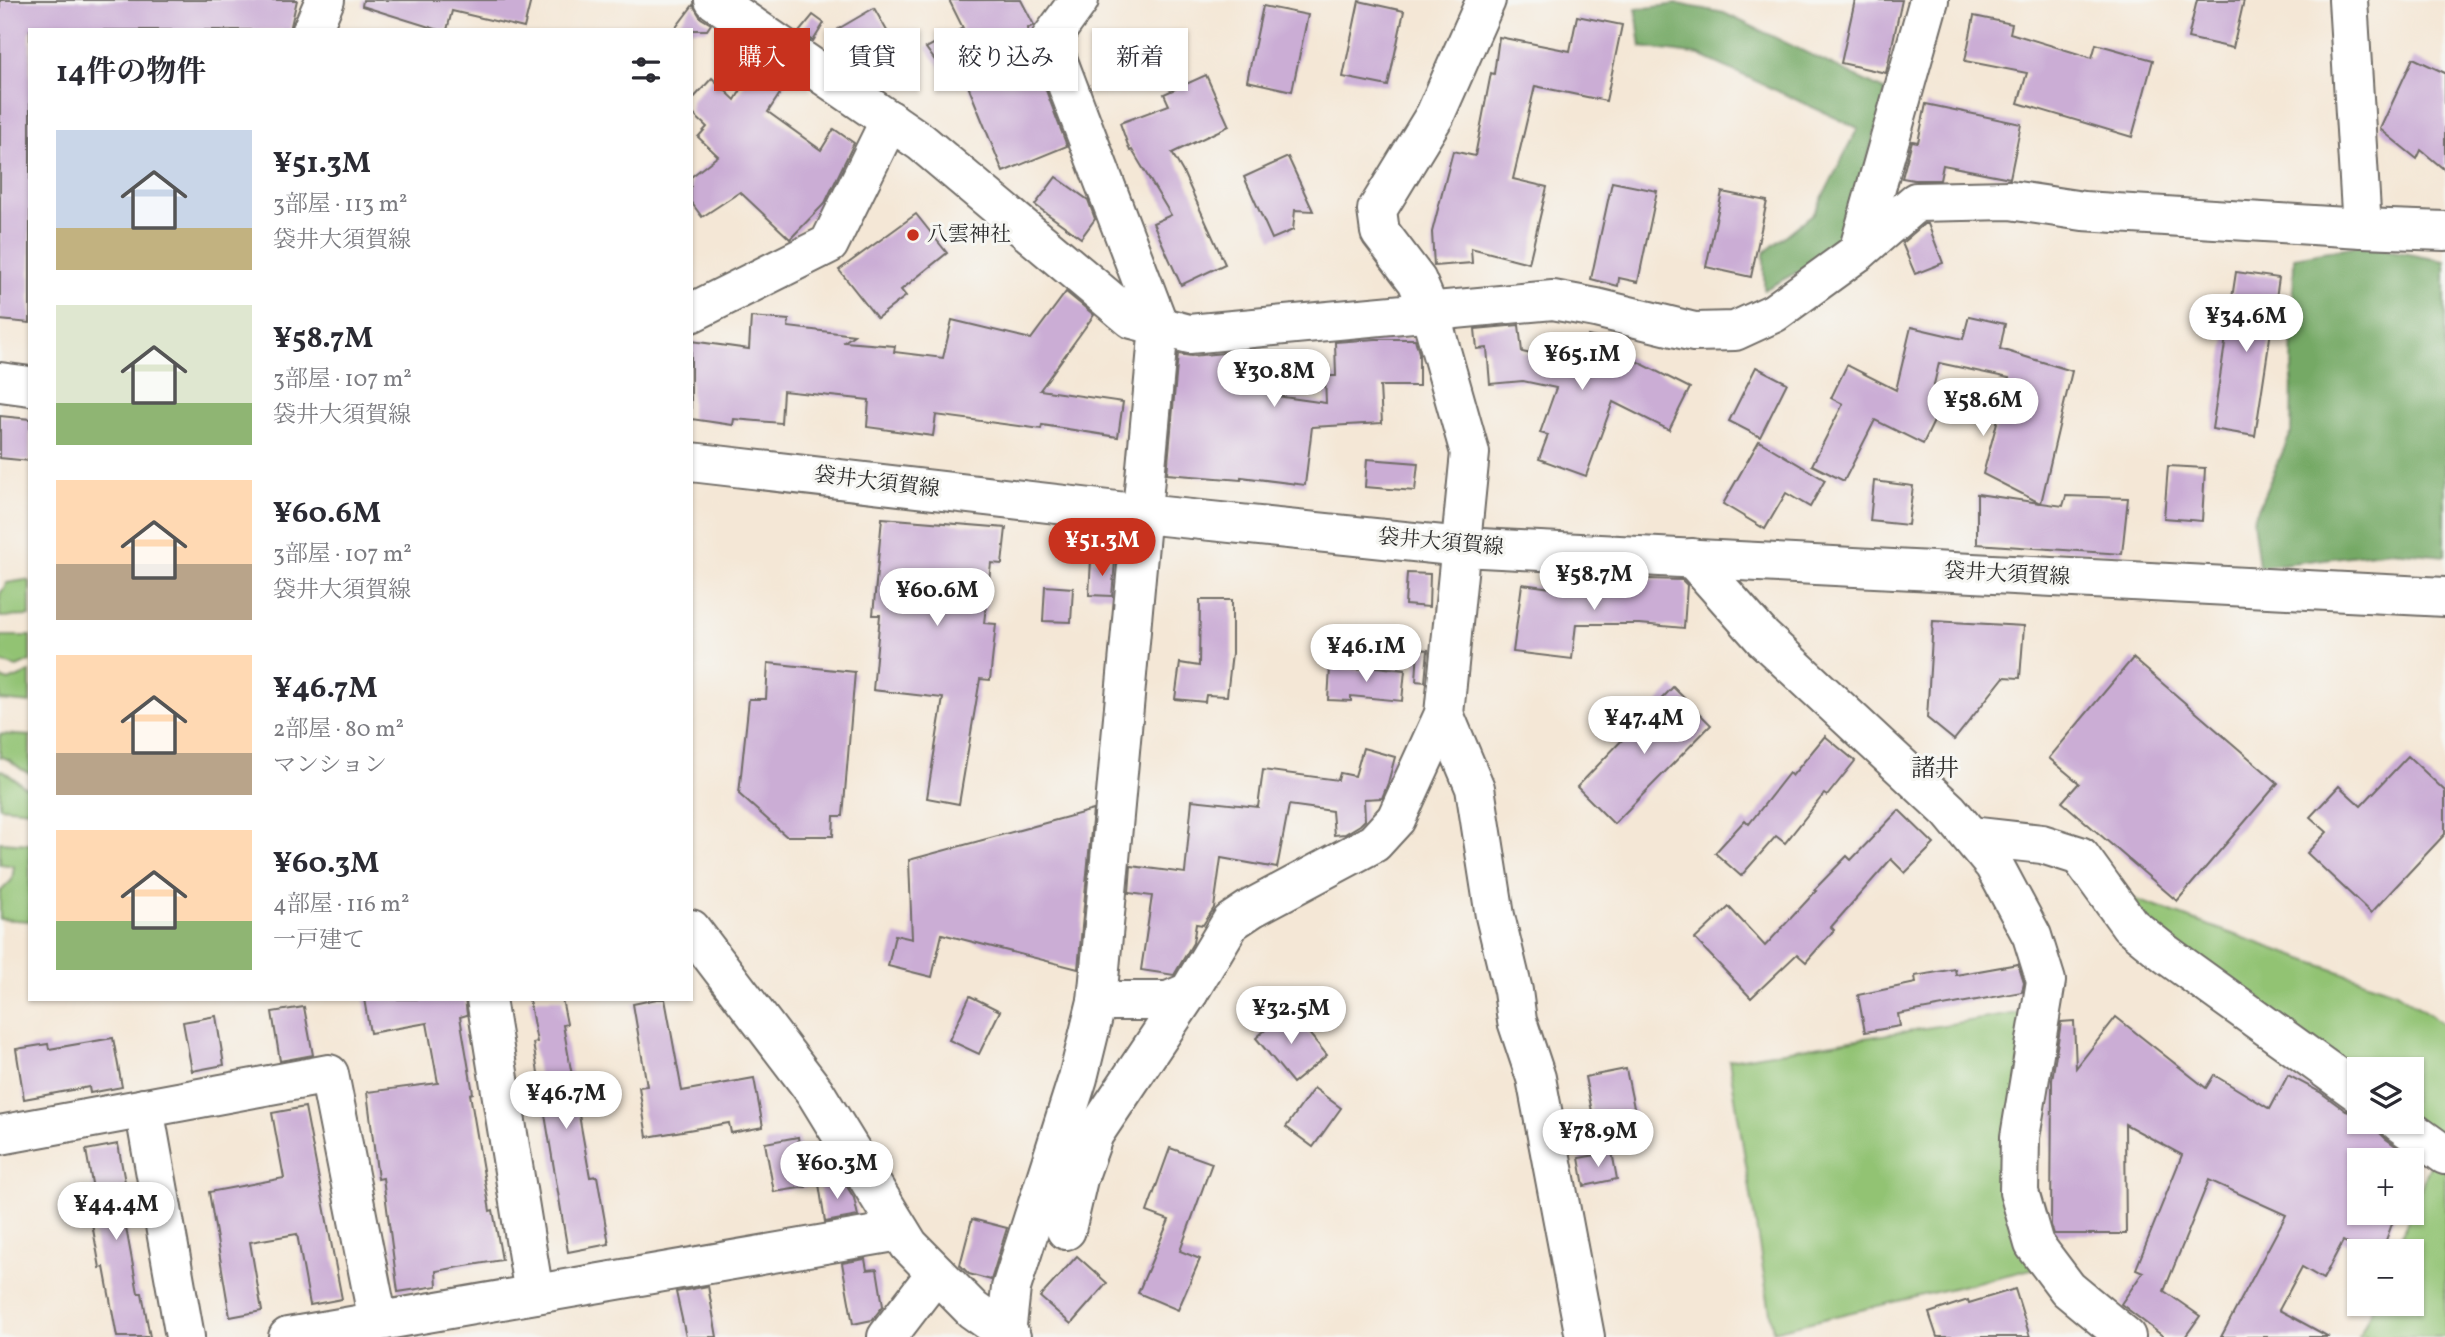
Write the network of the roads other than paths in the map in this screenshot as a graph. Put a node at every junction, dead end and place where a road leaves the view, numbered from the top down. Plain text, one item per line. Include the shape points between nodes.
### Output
1 (325, 0) edge
2 (1080, 0) edge
3 (1486, 0) edge
4 (1929, 0) edge
5 (2348, 0) edge
6 (728, 4) edge
7 (313, 28) edge
8 (890, 120) junction
9 (2362, 228) junction
10 (2445, 231) edge
11 (1858, 252) junction
12 (693, 312) edge
13 (1430, 312) junction
14 (1158, 326) junction
15 (0, 382) edge
16 (28, 386) edge
17 (693, 462) edge
18 (1143, 514) junction
19 (1462, 547) junction
20 (1692, 558) junction
21 (2445, 597) edge
22 (1444, 714) junction
23 (1970, 836) junction
24 (693, 932) edge
25 (1189, 992) junction
26 (486, 1001) edge
27 (1097, 1001) junction
28 (2347, 1084) edge
29 (145, 1108) junction
30 (2416, 1134) edge
31 (0, 1135) edge
32 (2445, 1155) edge
33 (1066, 1230) dead end
34 (900, 1231) junction
35 (936, 1273) junction
36 (534, 1294) junction
37 (378, 1321) junction
38 (1009, 1335) edge
39 (185, 1337) edge
40 (288, 1337) edge
41 (887, 1337) edge
42 (1585, 1337) edge
43 (2126, 1337) edge

1 - 7 street
2 - 14 street via 1050,40
3 - 13 street via 1436,116 1377,210 1380,232 1417,281
4 - 11 street
5 - 9 street
6 - 8 street
8 - 12 street via 829,244
8 - 14 street via 1132,319
9 - 10 street
9 - 11 street via 2083,211 2010,200 1916,202
11 - 13 street via 1774,313 1735,331 1694,332 1553,300
13 - 14 street via 1189,334
13 - 19 street via 1470,453
14 - 18 street
15 - 16 street
17 - 18 street, 袋井大須賀線
18 - 19 street, 袋井大須賀線
18 - 27 street
19 - 20 street, 袋井大須賀線
19 - 22 street
20 - 21 street, 袋井大須賀線
20 - 23 street via 1763,638 1949,811
22 - 25 street via 1396,819 1374,843 1231,922
22 - 42 street via 1475,788 1495,916 1517,1021 1536,1078
23 - 28 street via 2042,844 2080,856 2130,925
23 - 43 street via 1994,865 2032,936 2046,981 2020,1137 2019,1192 2034,1244 2068,1289
24 - 34 street via 815,1092
25 - 27 street via 1168,1001
25 - 33 street via 1094,1134
26 - 36 street
27 - 38 street via 1079,1078 1011,1288
29 - 31 street
29 - 37 street via 329,1074
29 - 39 street
30 - 32 street
34 - 35 street
34 - 36 street
35 - 38 street via 973,1310
35 - 41 street
36 - 37 street
37 - 40 street

